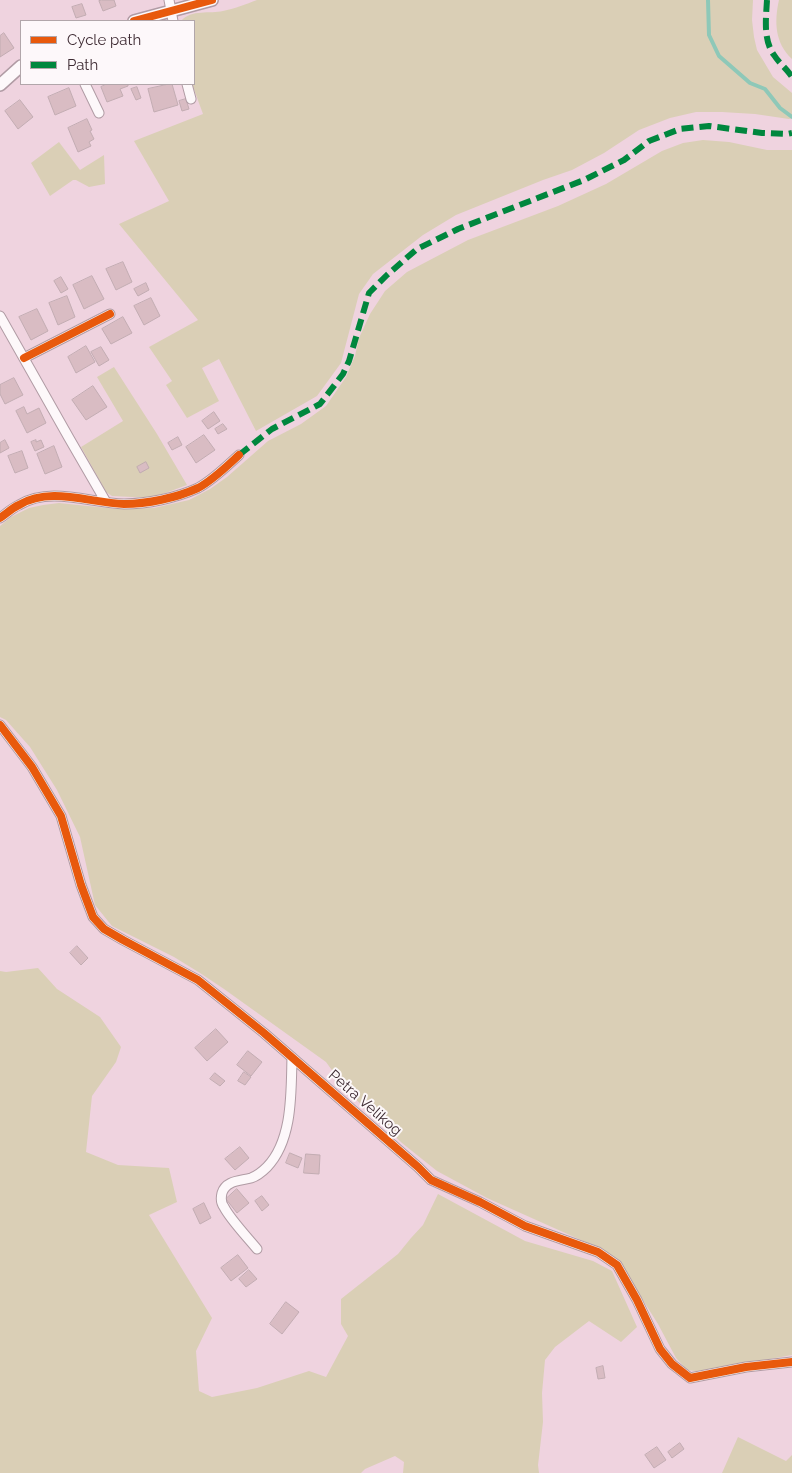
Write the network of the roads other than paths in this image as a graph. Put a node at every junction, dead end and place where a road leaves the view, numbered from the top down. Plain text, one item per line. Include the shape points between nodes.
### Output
1 (212, 0) edge
2 (171, 11) edge
3 (138, 20) edge
4 (20, 67) edge
5 (0, 85) edge
6 (85, 85) edge
7 (187, 85) edge
8 (191, 99) dead end
9 (99, 113) dead end
10 (110, 314) dead end
11 (0, 316) edge
12 (24, 358) junction
13 (239, 454) dead end
14 (106, 502) junction
15 (0, 518) edge
16 (0, 725) edge
17 (292, 1057) junction
18 (257, 1250) dead end
19 (792, 1362) edge

1 - 2 street
2 - 3 street
4 - 5 street
6 - 9 street
7 - 8 street
10 - 12 street
11 - 12 street
12 - 14 street
13 - 14 street via 198,488 152,501
14 - 15 street via 49,496 20,504
16 - 17 street, Petra Velikog via 32,767 61,816 93,917 104,929 198,980
17 - 18 street via 291,1103 279,1152 256,1176 230,1183 223,1191 225,1210
17 - 19 street, Petra Velikog via 431,1180 525,1226 598,1252 617,1265 660,1349 690,1378

